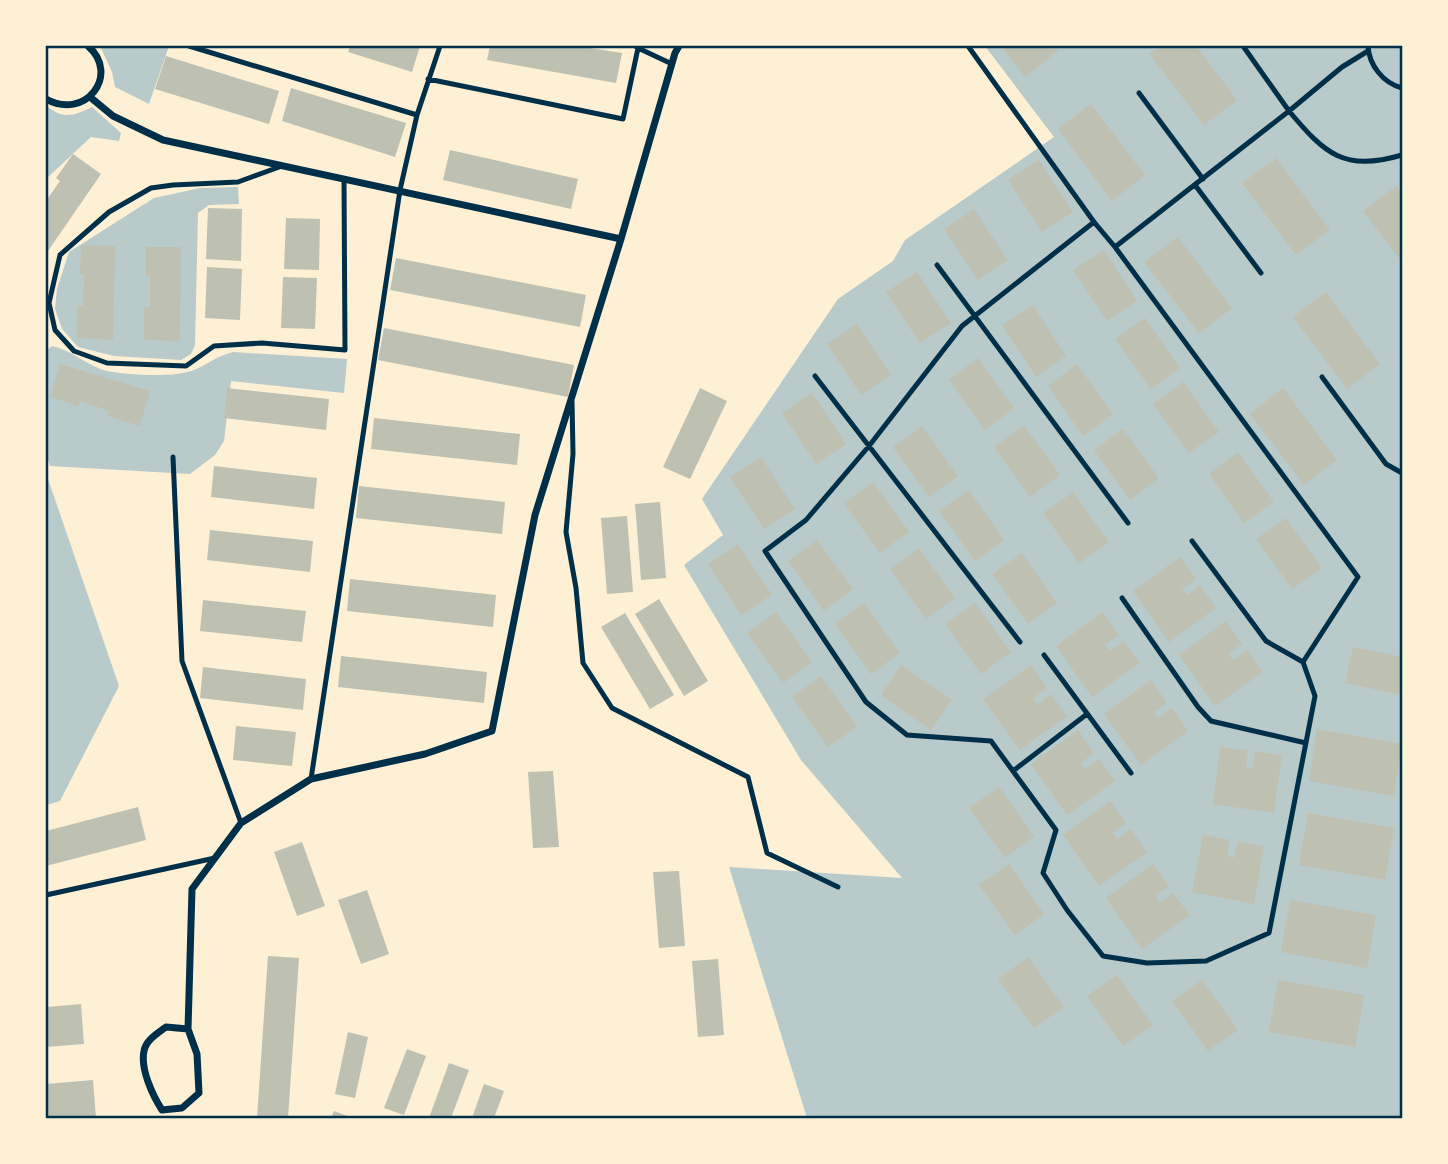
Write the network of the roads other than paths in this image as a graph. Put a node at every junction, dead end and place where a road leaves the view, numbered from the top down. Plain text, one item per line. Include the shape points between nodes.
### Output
1 (88, 46) edge
2 (189, 46) edge
3 (440, 46) edge
4 (680, 46) edge
5 (968, 46) edge
6 (1243, 46) edge
7 (636, 47) edge
8 (1368, 48) edge
9 (672, 64) junction
10 (428, 79) junction
11 (1402, 88) edge
12 (1139, 93) dead end
13 (90, 97) junction
14 (46, 99) edge
15 (1289, 111) junction
16 (418, 115) junction
17 (1402, 155) edge
18 (282, 166) junction
19 (1203, 179) junction
20 (344, 180) junction
21 (1195, 185) junction
22 (400, 190) junction
23 (1094, 222) junction
24 (621, 239) junction
25 (1115, 247) junction
26 (937, 265) dead end
27 (1261, 273) dead end
28 (974, 317) junction
29 (815, 376) dead end
30 (1322, 377) dead end
31 (572, 398) junction
32 (869, 446) junction
33 (173, 457) dead end
34 (1402, 473) edge
35 (1128, 523) dead end
36 (1192, 541) dead end
37 (1122, 598) dead end
38 (1020, 642) dead end
39 (1044, 656) dead end
40 (1303, 662) junction
41 (1087, 713) junction
42 (1306, 743) junction
43 (1013, 771) junction
44 (1131, 773) dead end
45 (311, 779) junction
46 (241, 823) junction
47 (215, 858) junction
48 (838, 887) dead end
49 (46, 895) edge
50 (188, 1029) junction
51 (162, 1114) edge

1 - 13 street via 100,67
2 - 16 lane
3 - 10 lane
4 - 9 street
5 - 23 lane
6 - 15 lane
7 - 9 lane
7 - 10 lane via 623,119
8 - 11 lane via 1373,66 1383,78
8 - 15 lane
9 - 24 street
10 - 16 lane
12 - 19 lane
13 - 14 street via 69,106
13 - 18 street via 113,116 163,140
15 - 17 lane via 1313,140 1344,160 1387,160
15 - 19 lane
16 - 22 lane
18 - 20 street
18 - 20 lane via 238,182 151,188 109,212 60,255 49,303 55,330 74,351 107,363 186,366 214,346 238,344 345,350
19 - 21 lane
20 - 22 street
21 - 25 lane
21 - 27 lane
22 - 24 street
22 - 45 lane
23 - 25 lane
23 - 28 lane
24 - 31 street
25 - 40 lane via 1358,577
26 - 28 lane
28 - 32 lane via 961,326
28 - 35 lane
29 - 32 lane
30 - 34 lane via 1386,464
31 - 45 street via 535,515 492,732 425,754
31 - 48 lane via 573,454 566,532 583,663 612,708 748,777 767,853
32 - 38 lane
32 - 43 lane via 806,520 765,551 866,702 907,735 991,741
33 - 46 lane via 182,661
36 - 40 lane via 1266,641
37 - 42 lane via 1211,721
39 - 41 lane
40 - 42 lane via 1315,696
41 - 43 lane
41 - 44 lane
42 - 43 lane via 1269,933 1206,961 1147,963 1103,956 1043,873 1056,830
45 - 46 street
46 - 47 street
47 - 49 lane
47 - 50 street via 192,889
50 - 51 street via 197,1055 199,1093 182,1108
50 - 51 street via 166,1027 152,1037 144,1051 149,1084

